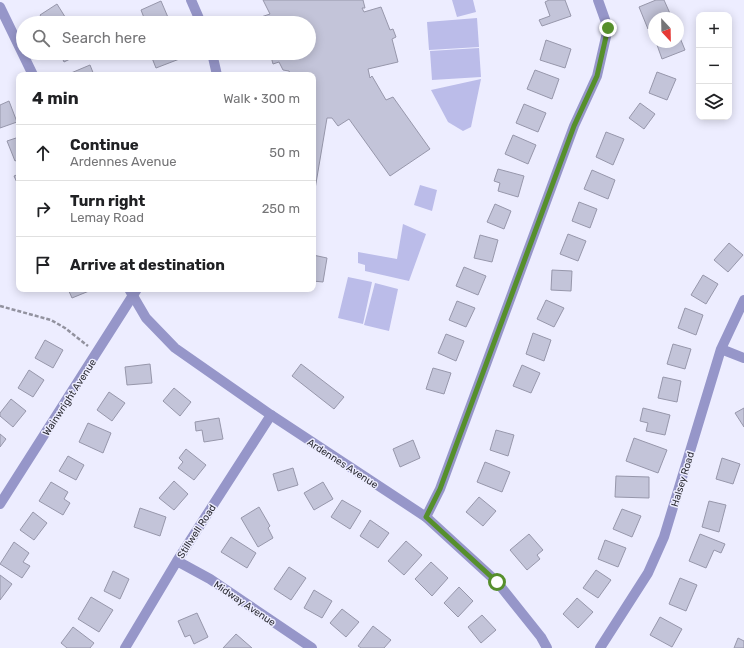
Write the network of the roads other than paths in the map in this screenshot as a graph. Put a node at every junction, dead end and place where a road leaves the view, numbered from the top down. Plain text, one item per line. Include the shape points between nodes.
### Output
1 (191, 0) edge
2 (598, 0) edge
3 (0, 7) edge
4 (198, 16) edge
5 (16, 40) edge
6 (26, 60) edge
7 (214, 60) edge
8 (32, 72) edge
9 (216, 72) edge
10 (132, 292) edge
11 (133, 292) edge
12 (744, 300) edge
13 (721, 349) junction
14 (744, 358) edge
15 (271, 415) junction
16 (0, 504) edge
17 (426, 517) junction
18 (177, 561) junction
19 (124, 648) edge
20 (312, 648) edge
21 (547, 648) edge
22 (600, 648) edge

1 - 4 street
2 - 17 street via 608,28 597,76 574,126 440,489
3 - 5 street
6 - 8 street
7 - 9 street
10 - 16 street, Wainwright Avenue
11 - 15 street, Ardennes Avenue via 146,318 176,348
12 - 13 street, Halsey Road
13 - 14 street
13 - 22 street, Halsey Road via 664,537 648,573
15 - 17 street, Ardennes Avenue
15 - 18 street, Stillwell Road
17 - 21 street, Ardennes Avenue via 497,582
18 - 19 street, Stillwell Road
18 - 20 street, Midway Avenue via 210,579

